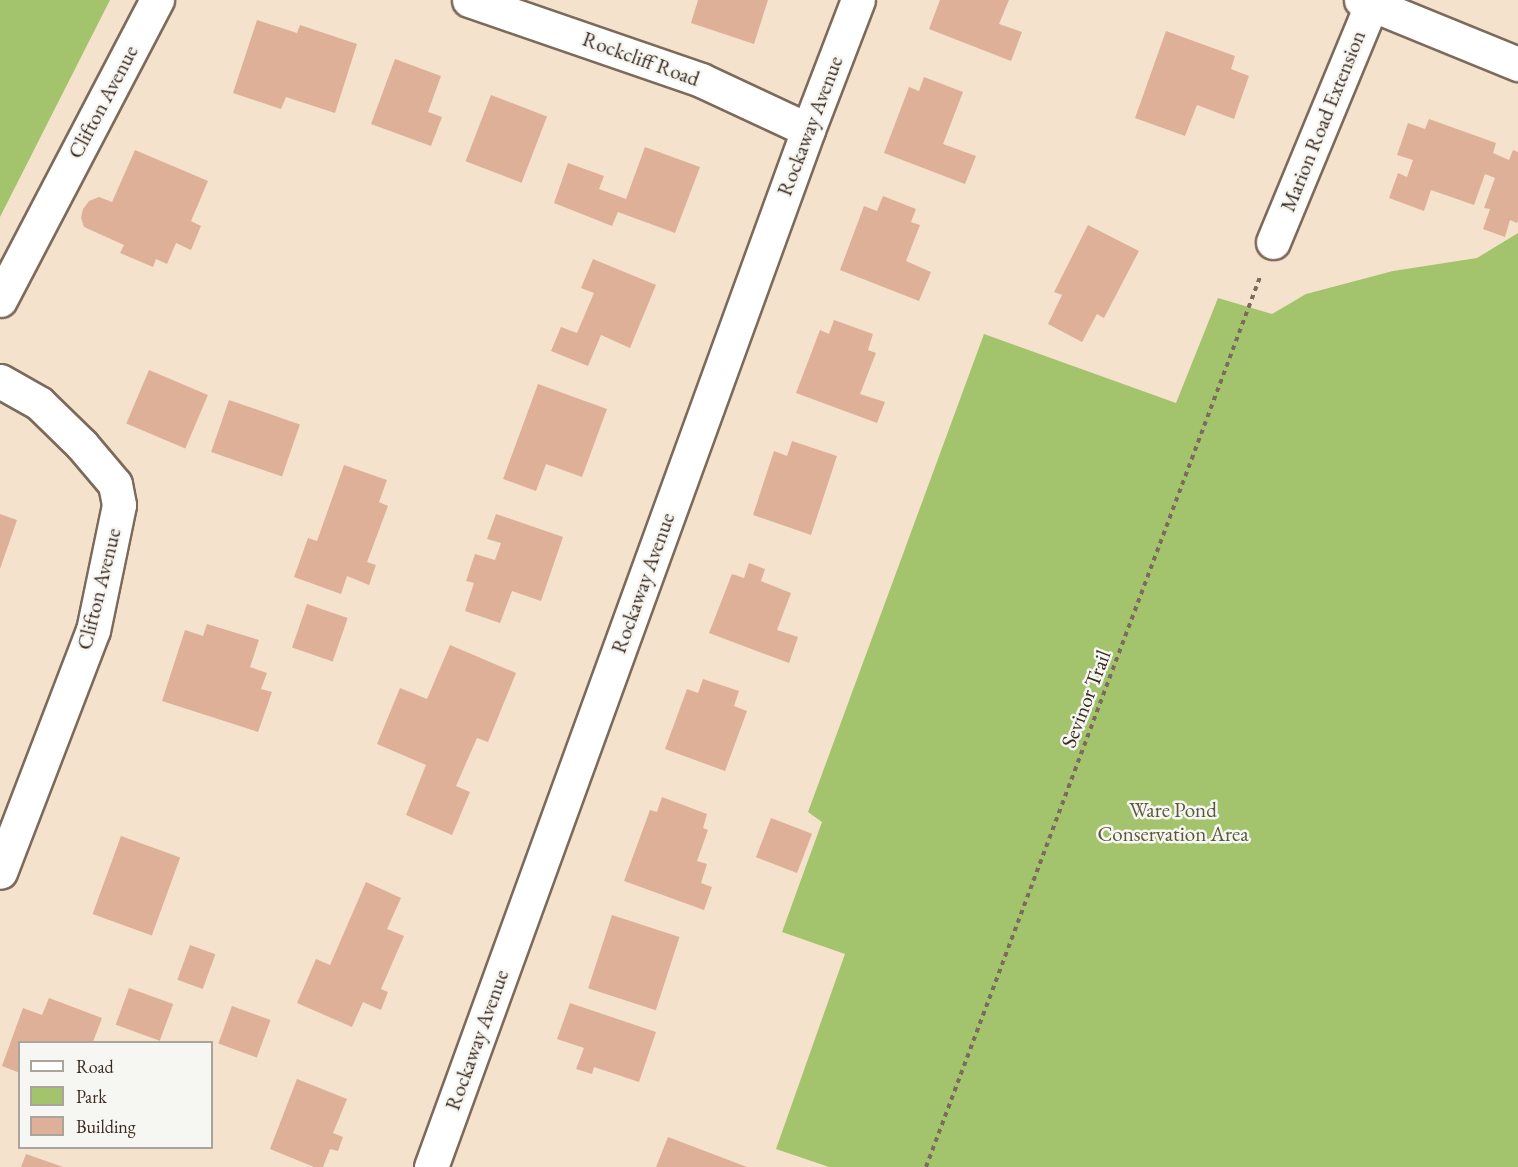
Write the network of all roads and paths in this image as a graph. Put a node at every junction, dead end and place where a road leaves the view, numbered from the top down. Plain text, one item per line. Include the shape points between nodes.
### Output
1 (157, 0) edge
2 (469, 0) edge
3 (858, 0) edge
4 (1368, 1) edge
5 (1518, 64) edge
6 (808, 130) junction
7 (1273, 242) joint
8 (0, 300) edge
9 (0, 381) edge
10 (0, 872) edge
11 (431, 1167) edge
12 (926, 1167) edge

1 - 8 street, Clifton Avenue
2 - 6 street, Rockcliff Road via 701,80
3 - 6 street, Rockaway Avenue
4 - 5 street
4 - 7 street, Marion Road Extension
6 - 11 street, Rockaway Avenue
7 - 12 path, Sevinor Trail
9 - 10 street, Clifton Avenue via 39,403 82,445 116,484 119,504 93,630

